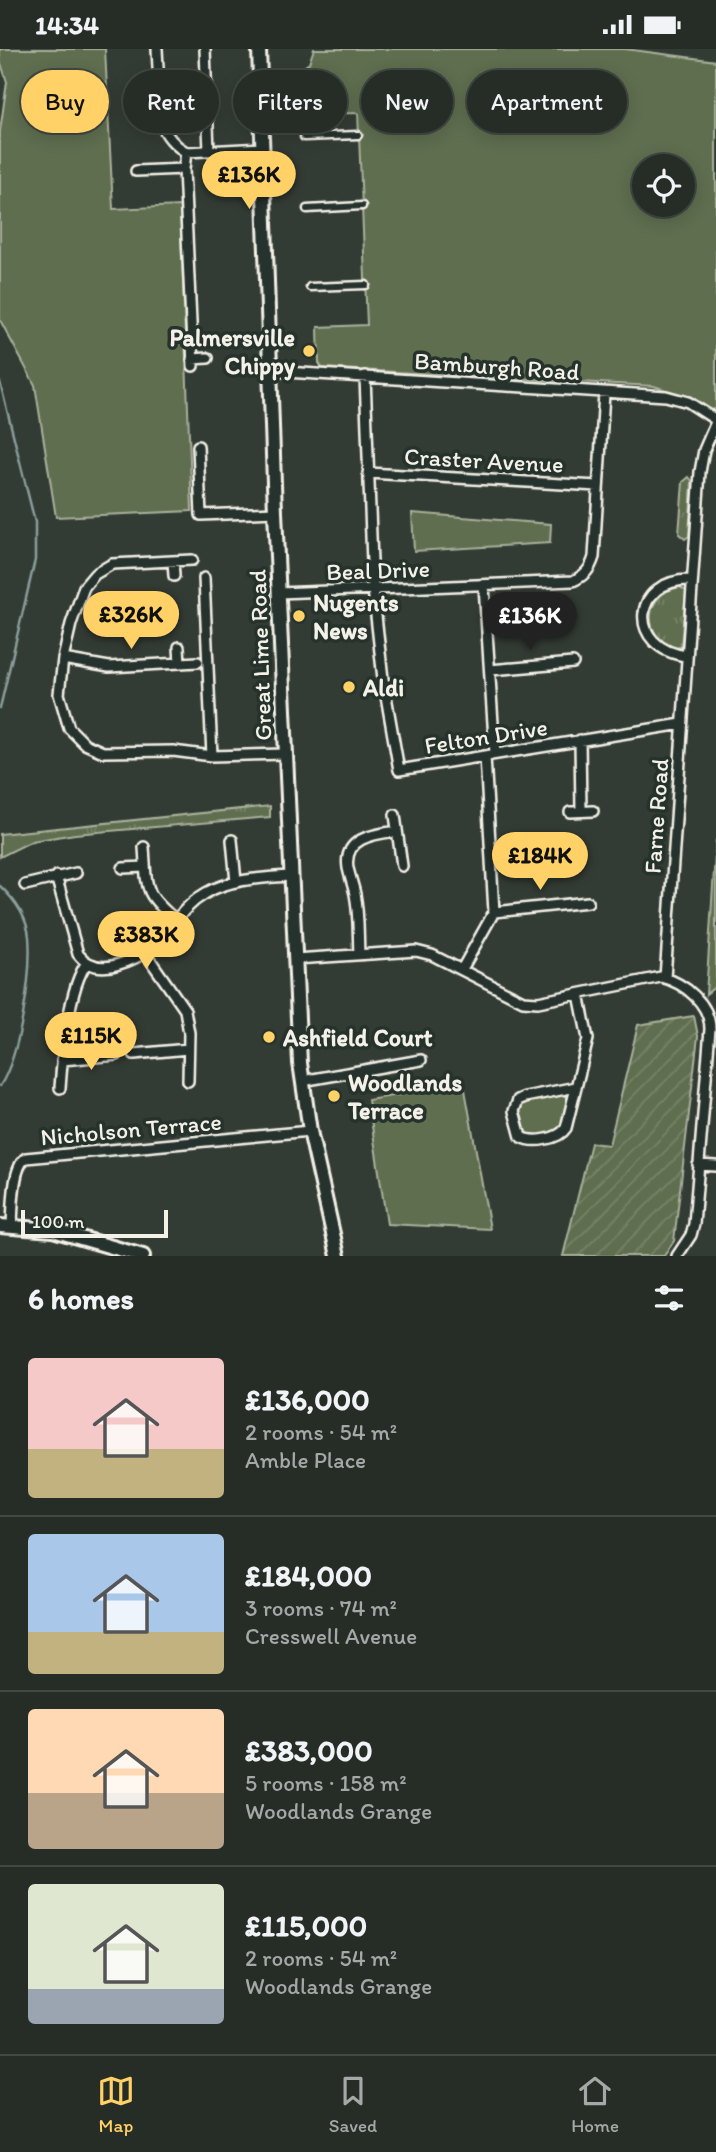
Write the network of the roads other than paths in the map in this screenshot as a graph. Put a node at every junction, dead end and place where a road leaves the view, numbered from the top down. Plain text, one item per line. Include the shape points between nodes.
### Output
1 (157, 49) edge
2 (205, 49) edge
3 (259, 49) edge
4 (158, 70) edge
5 (166, 133) edge
6 (358, 135) dead end
7 (304, 137) dead end
8 (263, 148) junction
9 (209, 151) junction
10 (186, 152) junction
11 (184, 169) junction
12 (136, 171) dead end
13 (362, 206) dead end
14 (307, 209) dead end
15 (366, 285) dead end
16 (310, 288) dead end
17 (208, 358) dead end
18 (270, 371) junction
19 (365, 376) junction
20 (604, 393) junction
21 (716, 421) edge
22 (198, 446) dead end
23 (368, 473) junction
24 (598, 486) junction
25 (275, 512) junction
26 (192, 560) dead end
27 (173, 561) junction
28 (174, 576) dead end
29 (204, 578) dead end
30 (692, 580) junction
31 (484, 586) junction
32 (373, 589) junction
33 (279, 593) junction
34 (179, 647) dead end
35 (687, 656) junction
36 (63, 659) junction
37 (198, 662) dead end
38 (180, 663) junction
39 (573, 663) dead end
40 (490, 670) junction
41 (682, 724) junction
42 (580, 740) junction
43 (285, 754) junction
44 (490, 755) junction
45 (212, 756) junction
46 (581, 811) junction
47 (593, 811) dead end
48 (570, 812) dead end
49 (395, 815) dead end
50 (397, 831) junction
51 (232, 840) dead end
52 (144, 847) dead end
53 (402, 866) dead end
54 (145, 867) junction
55 (123, 868) dead end
56 (76, 873) dead end
57 (290, 876) junction
58 (56, 877) junction
59 (236, 882) junction
60 (25, 885) dead end
61 (588, 902) dead end
62 (494, 912) junction
63 (177, 921) junction
64 (145, 954) junction
65 (359, 954) junction
66 (295, 959) junction
67 (87, 963) junction
68 (462, 969) junction
69 (665, 978) junction
70 (579, 994) junction
71 (188, 1049) junction
72 (134, 1053) dead end
73 (117, 1055) dead end
74 (62, 1060) junction
75 (421, 1060) dead end
76 (302, 1080) junction
77 (188, 1081) dead end
78 (576, 1087) junction
79 (60, 1088) dead end
80 (310, 1131) junction
81 (698, 1165) junction
82 (716, 1166) edge
83 (6, 1226) edge
84 (143, 1256) edge
85 (338, 1256) edge
86 (677, 1256) edge

1 - 4 street
2 - 9 street
3 - 8 main road, Great Lime Road
5 - 10 street
6 - 7 street
8 - 9 street
8 - 18 main road, Great Lime Road
9 - 10 street
10 - 11 street
11 - 12 street
11 - 17 street via 193,363
13 - 14 street
15 - 16 street
18 - 19 street, Bamburgh Road
18 - 25 main road, Great Lime Road
19 - 20 street, Bamburgh Road
19 - 23 street
20 - 21 street, Bamburgh Road via 667,395 688,402
20 - 24 street, Beal Drive
21 - 30 street, Farne Road via 700,472
22 - 25 street via 201,515
23 - 24 street, Craster Avenue
23 - 32 street
24 - 31 street, Beal Drive via 594,557 584,576 573,581
25 - 33 main road, Great Lime Road
26 - 27 street
27 - 28 street
27 - 36 street via 112,564 95,574 77,604
29 - 45 street
30 - 35 street, Farne Road
30 - 35 street via 664,584 651,595 644,610 652,642 669,653
31 - 32 street, Beal Drive
31 - 40 street
32 - 33 street, Beal Drive
32 - 44 street, Felton Drive via 399,770
33 - 43 main road, Great Lime Road
34 - 38 street
35 - 41 street, Farne Road
36 - 38 street via 109,667
36 - 45 street via 61,706 69,728 85,744 103,752 173,751
37 - 38 street
39 - 40 street
40 - 44 street
41 - 42 street, Felton Drive
41 - 69 street, Farne Road
42 - 44 street, Felton Drive
42 - 46 street, Felton Drive
43 - 45 street
43 - 57 main road, Great Lime Road
44 - 62 street
46 - 47 street
46 - 48 street
49 - 50 street
50 - 53 street
50 - 65 street via 363,838 350,853
51 - 59 street
52 - 54 street
54 - 55 street
54 - 63 street via 150,896
56 - 58 street
57 - 59 street
57 - 66 main road, Great Lime Road
58 - 60 street
58 - 67 street via 75,949
59 - 63 street via 198,898
61 - 62 street
62 - 68 street
63 - 64 street
64 - 67 street via 104,968
64 - 71 street via 185,1010
65 - 66 street
65 - 68 street via 416,951
66 - 76 main road, Great Lime Road
67 - 74 street via 79,975
68 - 70 street via 523,1001
69 - 70 street
69 - 81 street via 701,1002 709,1015
70 - 78 street via 588,1039
71 - 72 street
71 - 77 street
73 - 74 street
74 - 79 street
75 - 76 street
76 - 80 main road, Great Lime Road
78 - 78 street via 562,1133 532,1141 522,1137 514,1111 518,1100
80 - 83 street, Nicholson Terrace via 26,1158 17,1170
80 - 85 main road, Great Lime Road
81 - 82 street
81 - 86 street via 693,1230
83 - 84 main road via 75,1234

